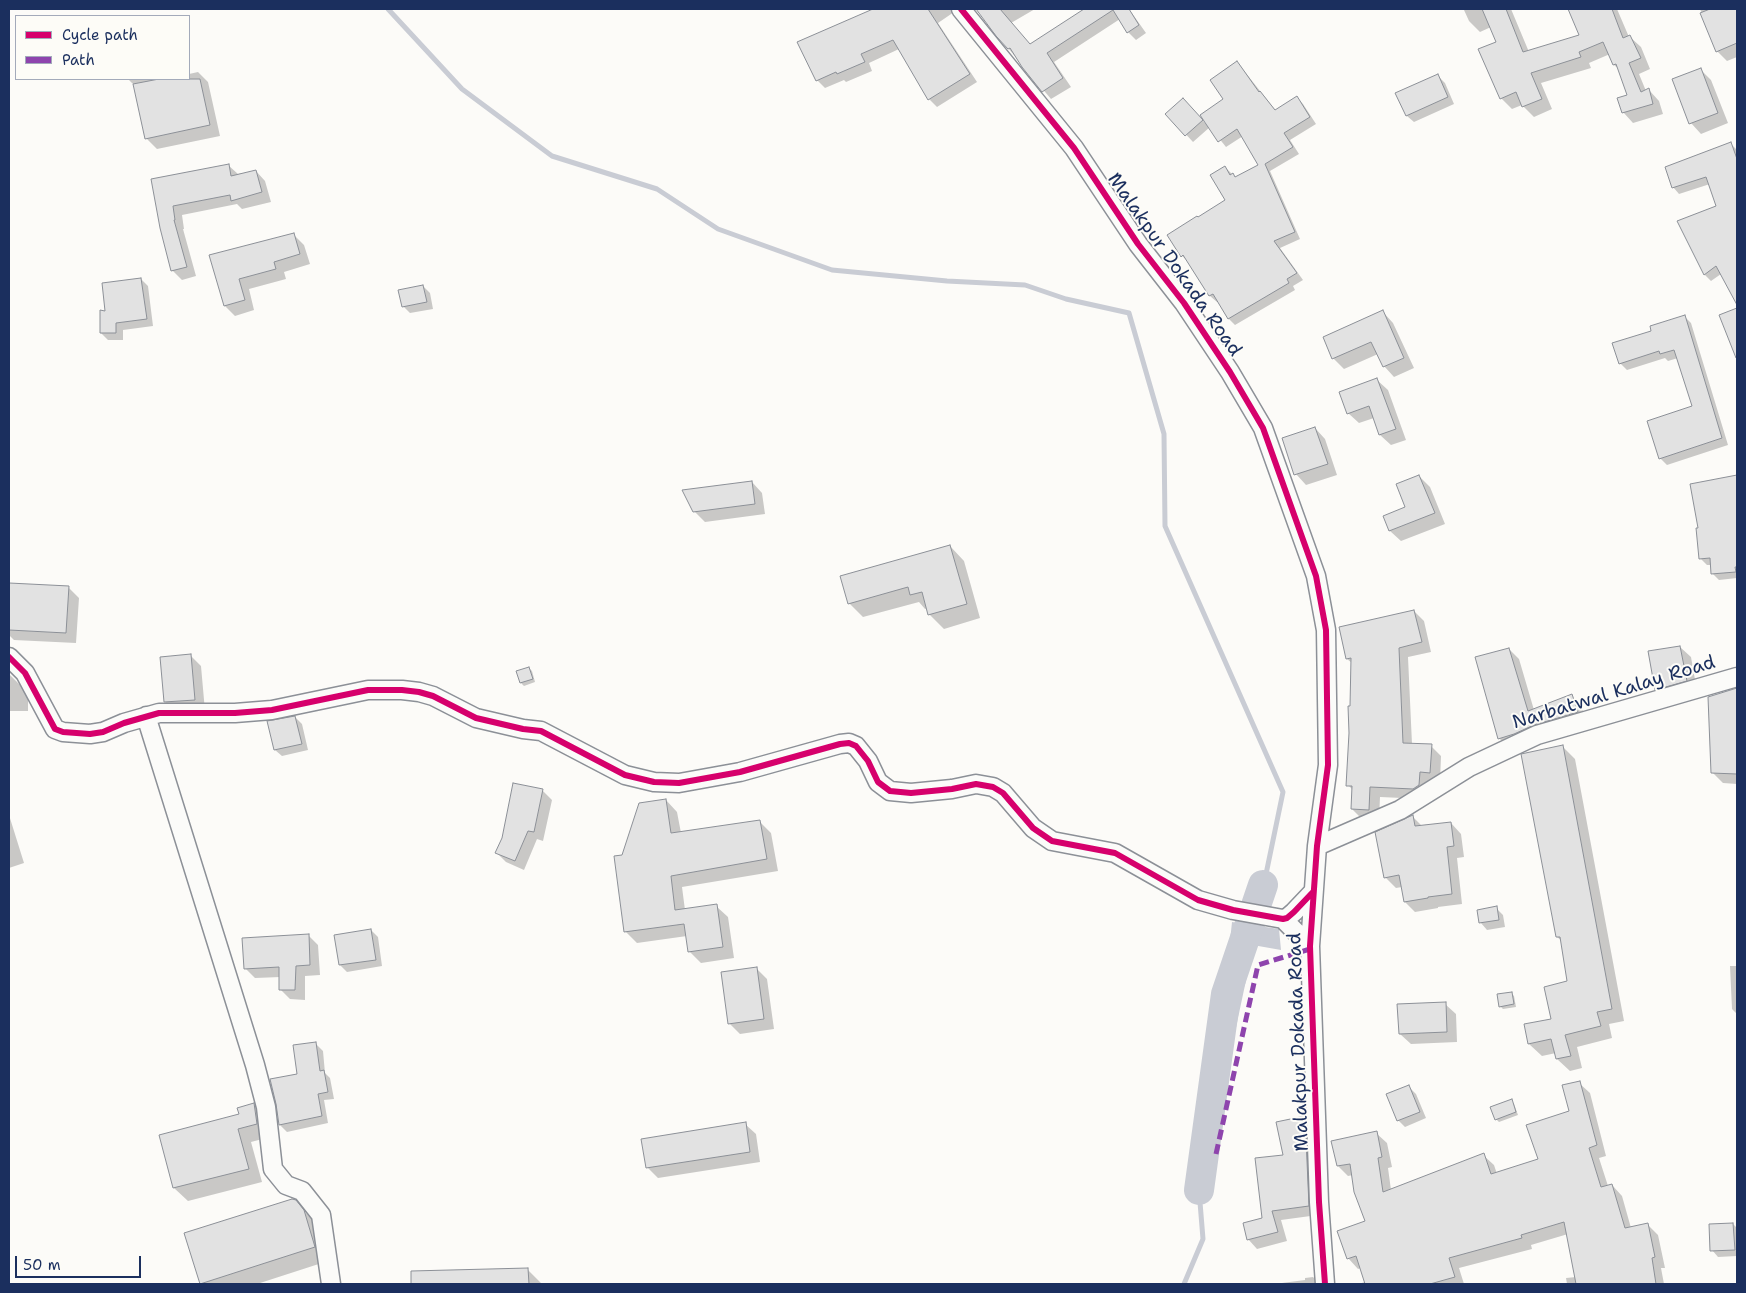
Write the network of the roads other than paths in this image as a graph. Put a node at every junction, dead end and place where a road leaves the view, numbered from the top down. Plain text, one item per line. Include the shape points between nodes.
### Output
1 (961, 9) edge
2 (9, 657) edge
3 (1737, 677) edge
4 (146, 716) junction
5 (1317, 846) junction
6 (1313, 892) junction
7 (1282, 919) junction
8 (1310, 946) junction
9 (331, 1284) edge
10 (1325, 1284) edge

1 - 5 street, Malakpur Dokada Road via 1074,148 1138,244 1184,303 1263,428 1316,576 1326,630 1328,765
2 - 4 street via 25,673 55,729 90,734
3 - 5 street, Narbatwal Kalay Road via 1537,735 1468,766 1400,810
4 - 7 street via 272,710 368,690 411,691 433,696 476,718 542,731 625,775 654,782 679,783 740,772 850,743 868,761 878,782 890,791 927,792 976,784 993,787 1003,793 1033,828 1052,841 1116,853 1198,900
4 - 9 street via 257,1073 266,1107 273,1169 286,1184 302,1191 321,1215
5 - 6 street, Malakpur Dokada Road
6 - 7 street via 1294,912
6 - 8 street, Malakpur Dokada Road
7 - 8 street
8 - 10 street, Malakpur Dokada Road

